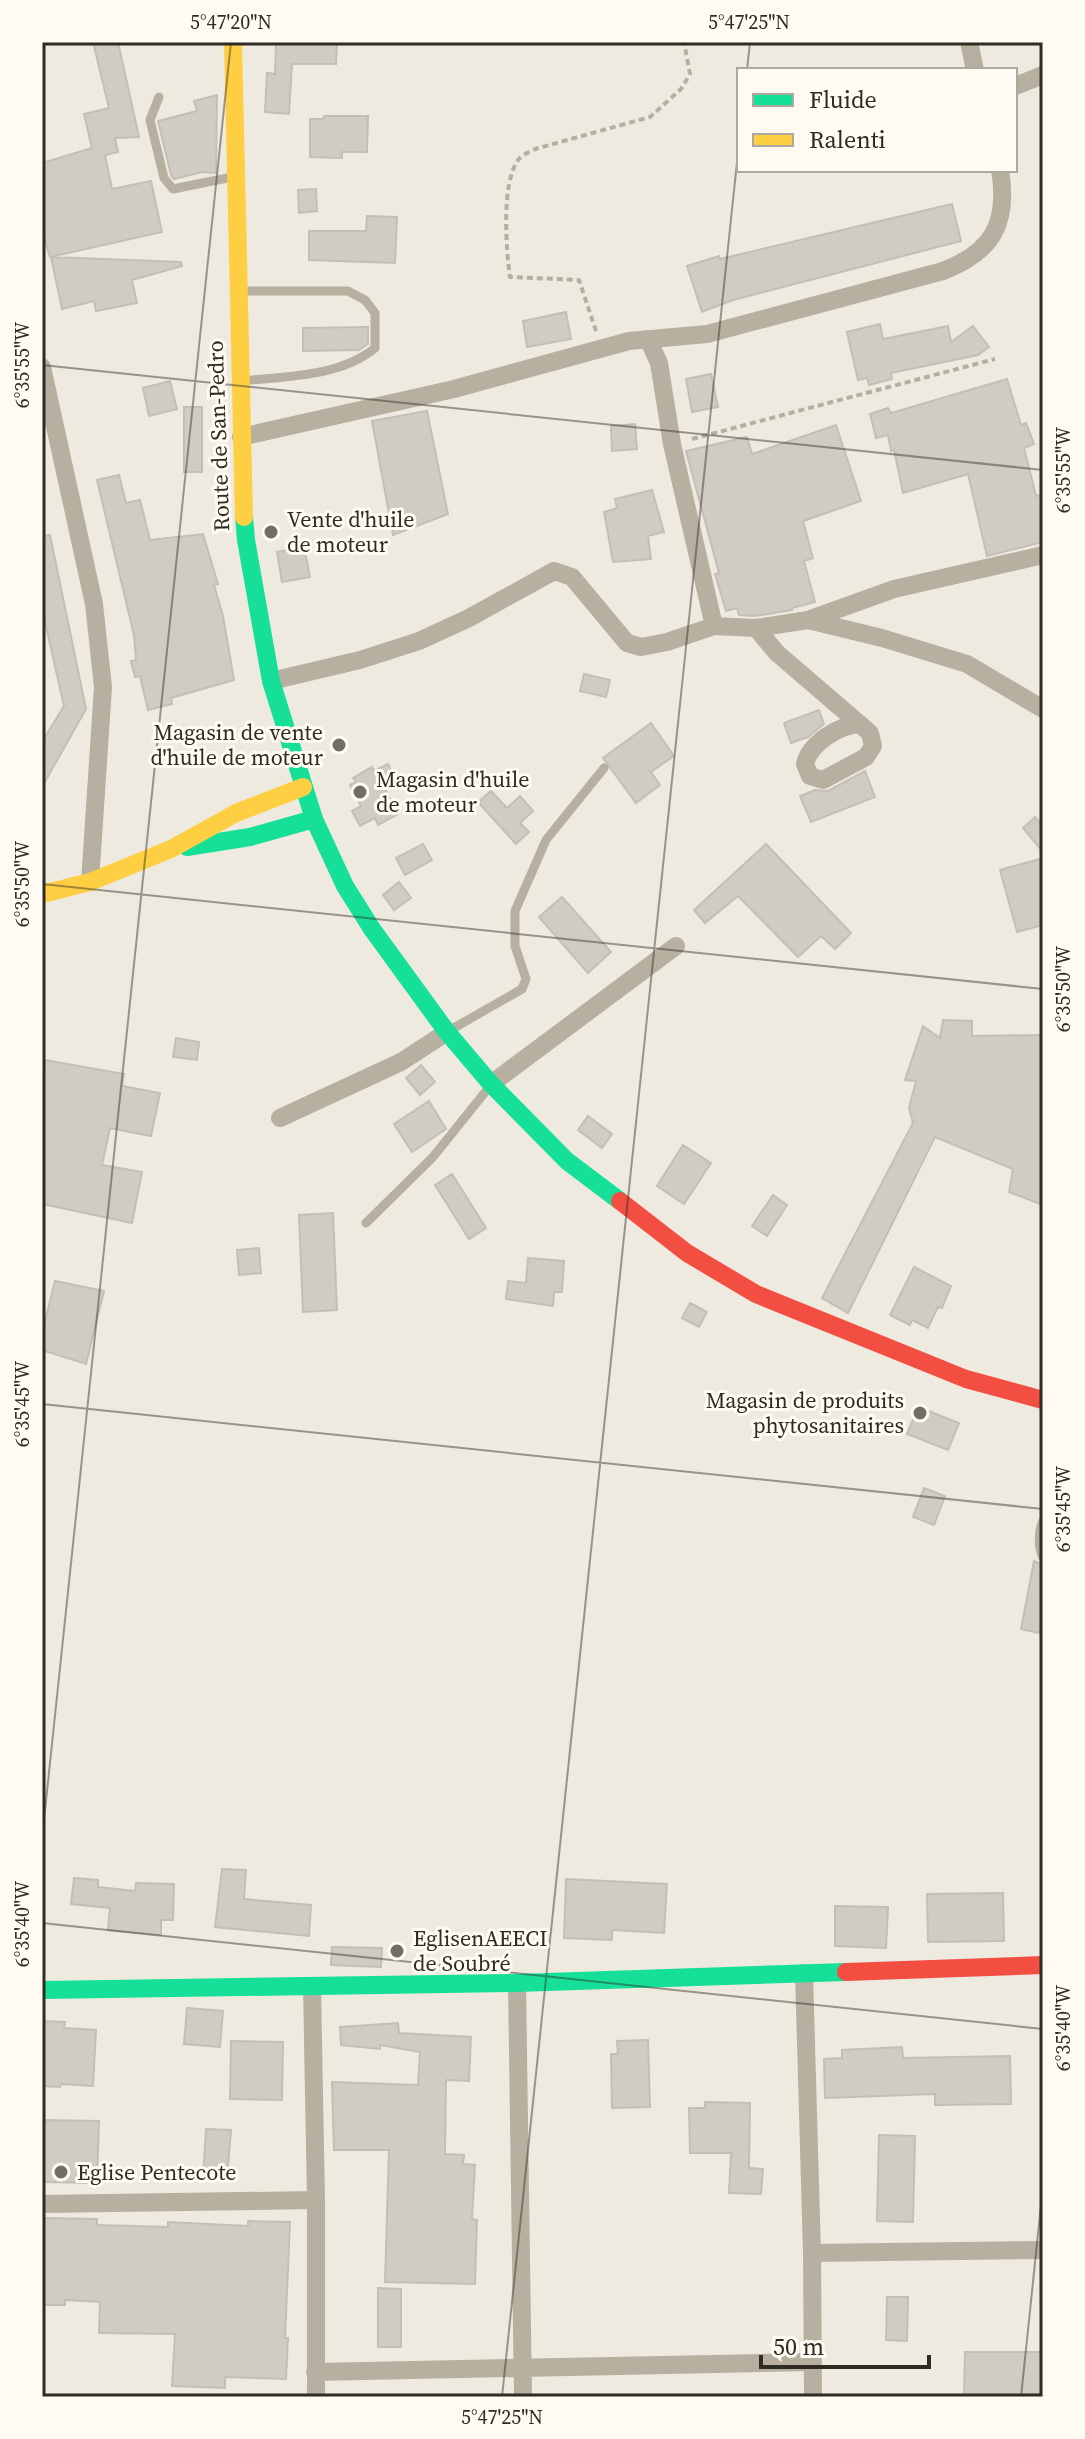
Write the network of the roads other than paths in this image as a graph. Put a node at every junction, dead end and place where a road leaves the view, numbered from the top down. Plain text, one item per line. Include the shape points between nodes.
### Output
1 (233, 42) edge
2 (969, 42) edge
3 (975, 68) edge
4 (1043, 75) edge
5 (1017, 85) edge
6 (159, 97) dead end
7 (1000, 172) edge
8 (235, 177) junction
9 (238, 291) junction
10 (648, 339) junction
11 (42, 367) edge
12 (240, 382) junction
13 (241, 437) junction
14 (1043, 555) edge
15 (808, 620) junction
16 (714, 626) junction
17 (756, 628) junction
18 (271, 681) junction
19 (1043, 709) edge
20 (860, 724) dead end
21 (604, 768) dead end
22 (303, 787) junction
23 (314, 819) junction
24 (171, 849) junction
25 (90, 882) junction
26 (42, 894) edge
27 (676, 946) dead end
28 (447, 1032) junction
29 (491, 1084) junction
30 (280, 1118) dead end
31 (366, 1223) dead end
32 (1043, 1400) edge
33 (1043, 1521) edge
34 (1043, 1558) edge
35 (1043, 1965) edge
36 (804, 1973) junction
37 (517, 1983) junction
38 (312, 1986) junction
39 (42, 1990) edge
40 (316, 2200) junction
41 (42, 2204) edge
42 (1043, 2250) edge
43 (812, 2253) junction
44 (813, 2362) junction
45 (524, 2368) junction
46 (315, 2372) junction
47 (316, 2397) edge
48 (523, 2397) edge
49 (813, 2397) edge

1 - 8 main road, Route de San-Pedro
2 - 3 street
4 - 5 street
6 - 8 lane via 150,120 164,178 173,189
7 - 10 street via 1000,215 990,242 961,264 707,334
8 - 9 main road, Route de San-Pedro
9 - 12 main road, Route de San-Pedro
9 - 12 lane via 348,291 375,313 375,348 360,361
10 - 13 street
10 - 16 street via 659,363
11 - 25 street via 94,604 103,687
12 - 13 main road, Route de San-Pedro
13 - 18 main road, Route de San-Pedro via 246,540
14 - 15 street via 894,589
15 - 17 street
15 - 19 street via 967,664
16 - 17 street
16 - 18 street via 667,642 634,646 572,577 554,571 419,641
17 - 20 street via 777,653
18 - 22 main road, Route de San-Pedro
21 - 28 lane via 546,840 515,911 515,946 526,979 522,989
22 - 23 main road, Route de San-Pedro
22 - 24 main road via 236,813
23 - 24 main road via 250,837
23 - 28 main road, Route de San-Pedro via 352,897
24 - 25 main road
25 - 26 main road
27 - 29 street
28 - 29 main road, Route de San-Pedro
28 - 30 street via 401,1062
29 - 31 lane via 433,1157
29 - 32 main road, Route de San-Pedro via 567,1161 687,1253 756,1294 966,1379
33 - 34 lane
35 - 36 main road
36 - 37 main road
36 - 43 street
37 - 38 main road
37 - 45 street
38 - 39 main road
38 - 40 street
40 - 41 street
40 - 46 street
42 - 43 street
43 - 44 street
44 - 45 street
44 - 49 street
45 - 46 street
45 - 48 street
46 - 47 street

